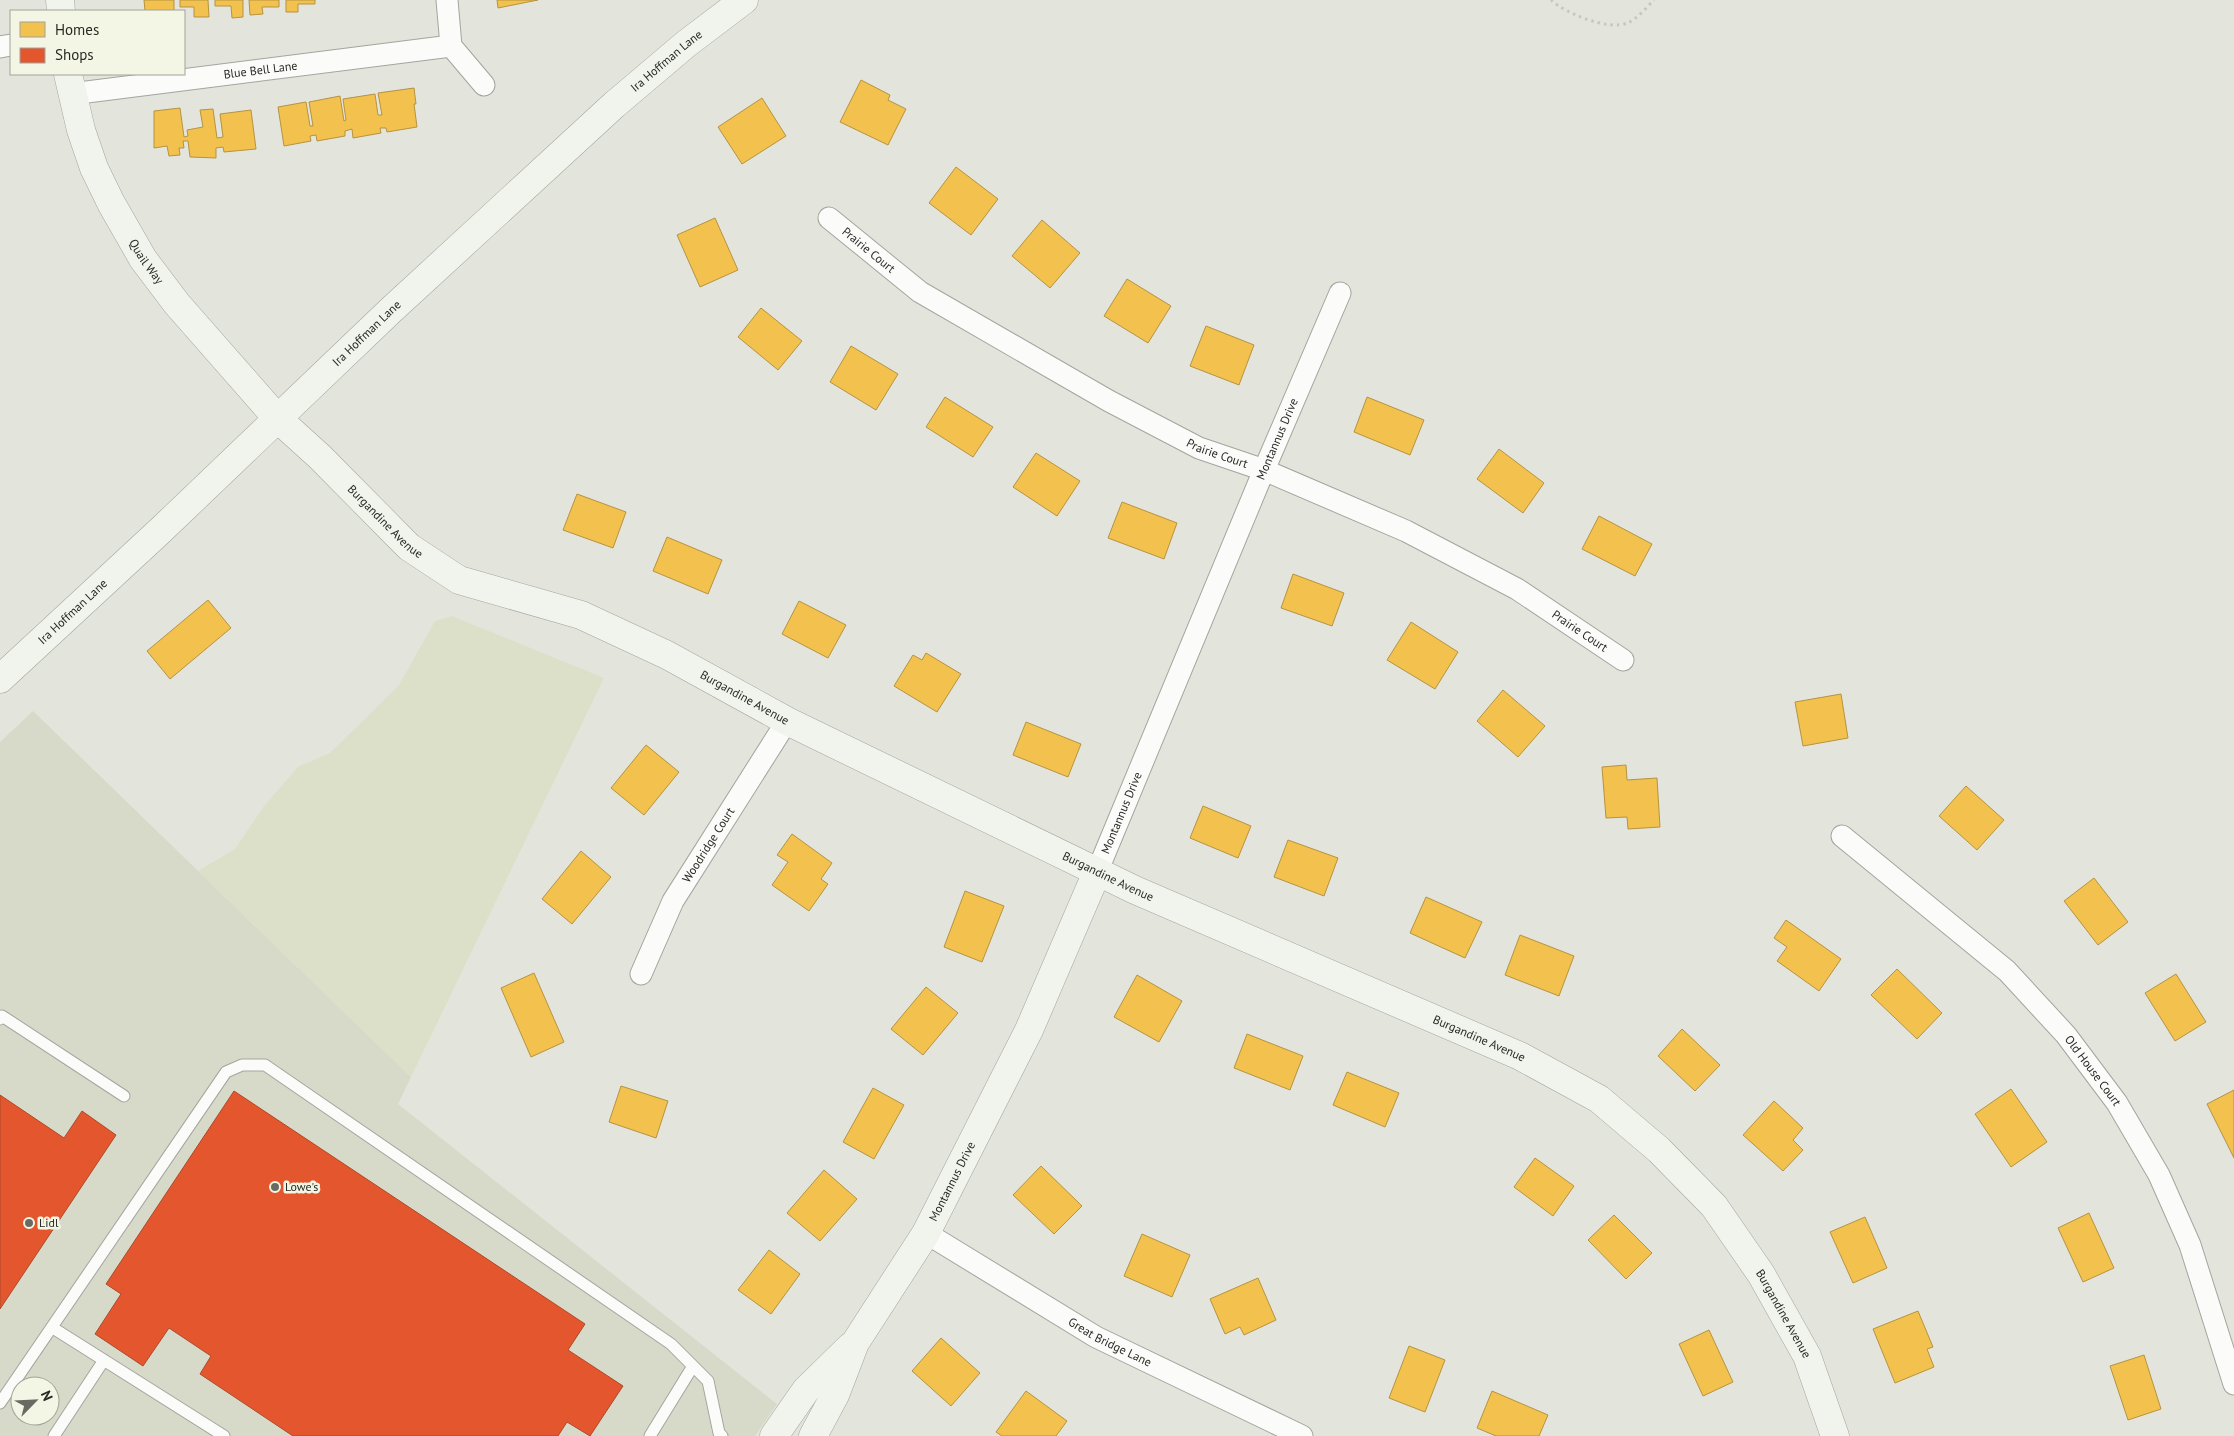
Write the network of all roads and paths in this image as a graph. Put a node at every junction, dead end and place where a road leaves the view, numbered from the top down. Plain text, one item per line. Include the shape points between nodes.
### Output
1 (447, 0) edge
2 (744, 0) edge
3 (1551, 0) edge
4 (1654, 0) edge
5 (451, 46) junction
6 (185, 72) edge
7 (159, 75) edge
8 (69, 84) edge
9 (484, 85) dead end
10 (829, 218) dead end
11 (1340, 293) dead end
12 (277, 418) junction
13 (1264, 470) junction
14 (1623, 660) dead end
15 (0, 679) edge
16 (787, 721) junction
17 (1842, 836) dead end
18 (1097, 872) junction
19 (641, 974) dead end
20 (0, 1019) edge
21 (124, 1096) dead end
22 (926, 1233) junction
23 (53, 1328) junction
24 (855, 1343) junction
25 (104, 1360) junction
26 (693, 1366) junction
27 (2234, 1384) edge
28 (0, 1403) edge
29 (54, 1436) edge
30 (224, 1436) edge
31 (650, 1436) edge
32 (722, 1436) edge
33 (774, 1436) edge
34 (813, 1436) edge
35 (1302, 1436) edge
36 (1835, 1436) edge

1 - 5 street
2 - 12 street, Ira Hoffman Lane via 614,105
3 - 4 path via 1572,14 1611,24 1628,23
5 - 6 street, Blue Bell Lane
5 - 9 street
7 - 8 street, Blue Bell Lane
8 - 12 street, Quail Way via 94,168 142,259
10 - 13 street, Prairie Court via 929,297 1109,401 1200,448
11 - 13 street, Montannus Drive
12 - 15 street, Ira Hoffman Lane
12 - 16 street, Burgandine Avenue via 409,547 459,580 581,615 667,655
13 - 14 street, Prairie Court via 1406,531 1517,589
13 - 18 street, Montannus Drive
16 - 18 street, Burgandine Avenue
16 - 19 street, Woodridge Court via 673,902
17 - 27 street, Old House Court via 2007,971 2066,1035 2117,1103 2159,1175 2190,1245
18 - 22 street, Montannus Drive via 1029,1030
18 - 36 street, Burgandine Avenue via 1520,1056 1599,1099 1659,1150 1714,1206 1761,1274 1807,1356
20 - 21 lane via 2,1016
22 - 24 street, Montannus Drive
22 - 35 street, Great Bridge Lane via 1096,1337
23 - 25 lane
23 - 26 lane via 226,1072 242,1065 264,1065 671,1344
23 - 28 lane
24 - 33 street, Montannus Drive via 806,1390
24 - 34 street, Montannus Drive via 835,1395
25 - 29 lane
25 - 30 lane
26 - 31 lane
26 - 32 lane via 708,1381

